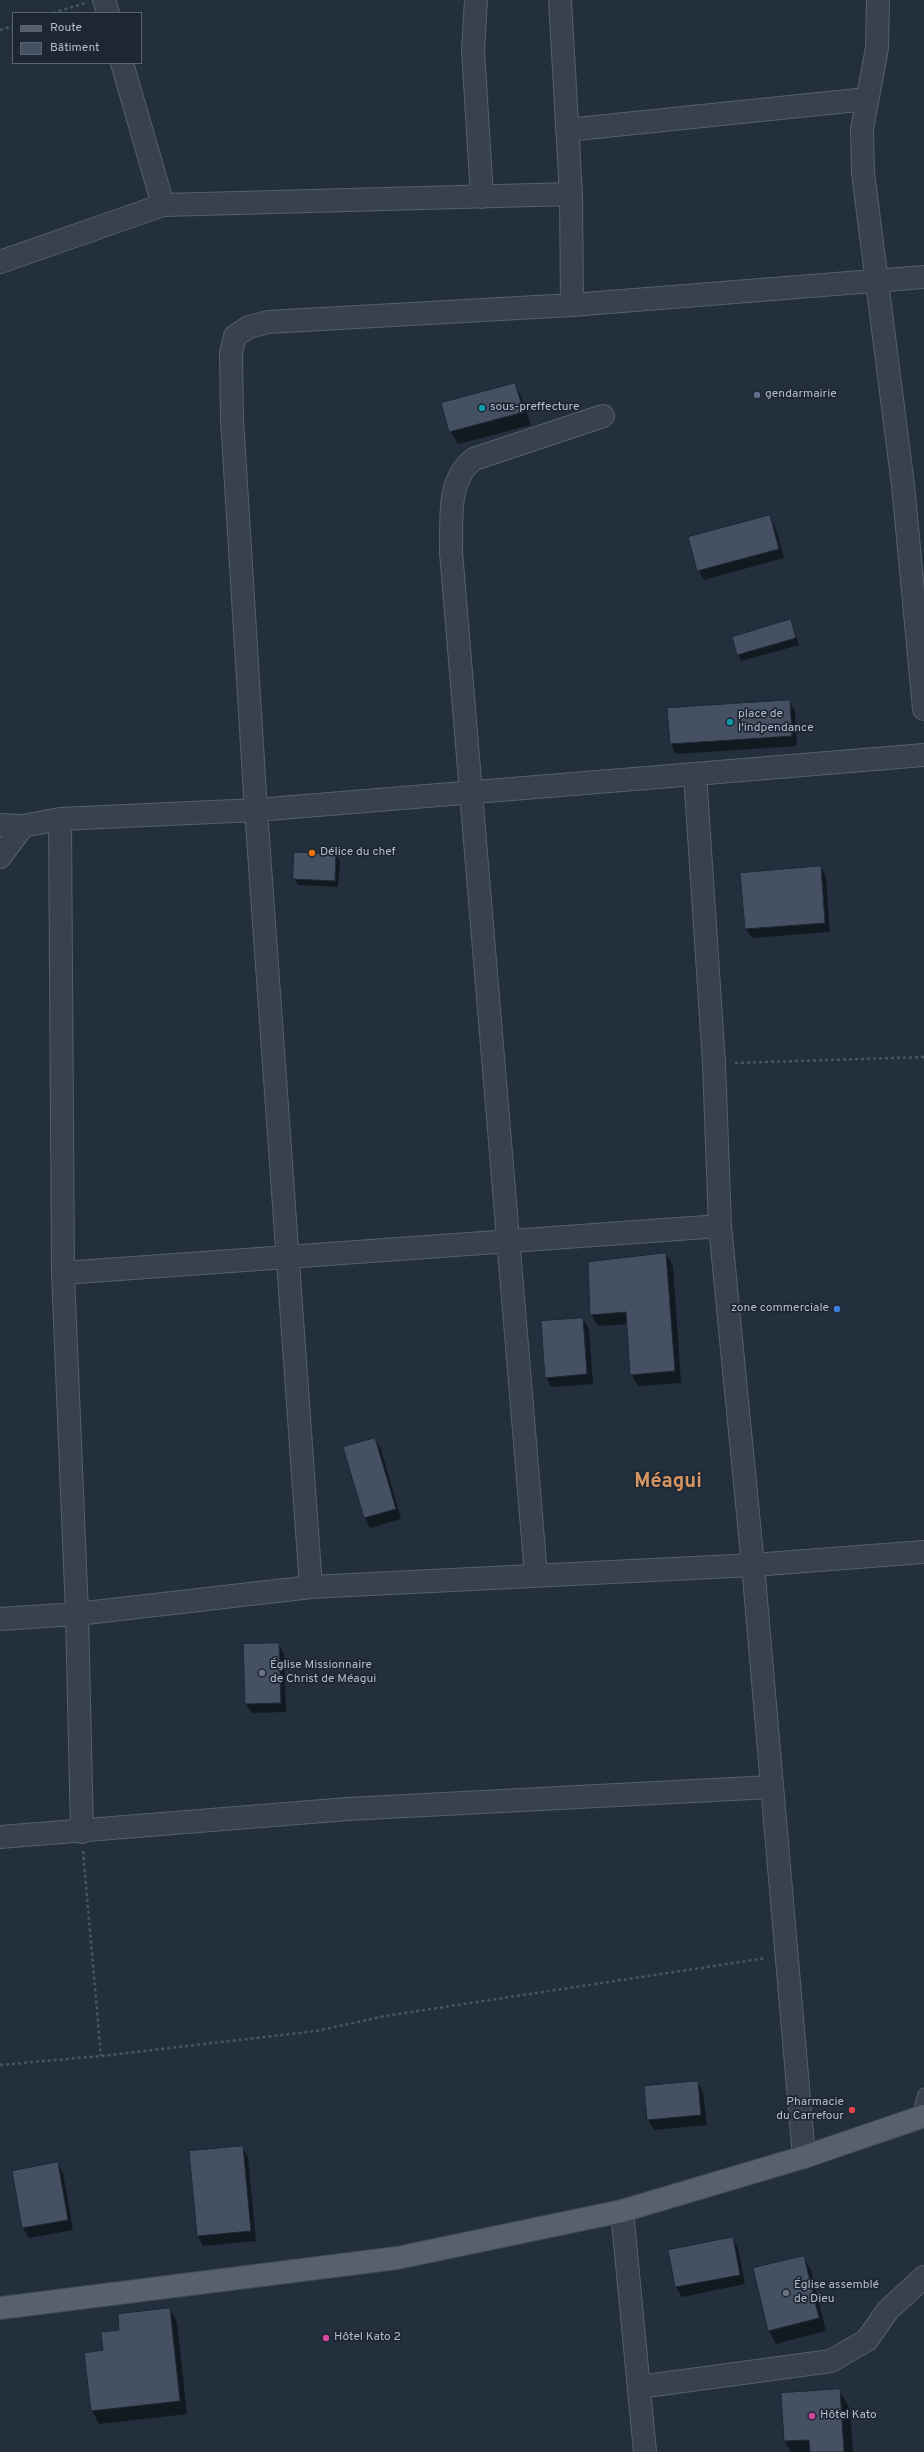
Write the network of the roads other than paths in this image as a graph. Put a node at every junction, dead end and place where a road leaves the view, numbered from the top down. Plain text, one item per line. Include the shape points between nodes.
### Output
1 (476, 0) edge
2 (560, 0) edge
3 (878, 0) edge
4 (95, 1) edge
5 (107, 12) edge
6 (122, 64) edge
7 (867, 99) junction
8 (567, 130) junction
9 (571, 194) junction
10 (482, 197) junction
11 (162, 205) junction
12 (0, 262) edge
13 (924, 277) edge
14 (878, 282) junction
15 (572, 305) junction
16 (603, 416) dead end
17 (916, 536) edge
18 (924, 709) edge
19 (924, 755) edge
20 (695, 774) junction
21 (470, 792) junction
22 (256, 810) junction
23 (60, 819) junction
24 (0, 825) edge
25 (22, 826) junction
26 (0, 857) edge
27 (720, 1226) junction
28 (507, 1241) junction
29 (289, 1258) junction
30 (63, 1273) junction
31 (924, 1552) edge
32 (753, 1566) junction
33 (536, 1575) junction
34 (311, 1587) junction
35 (77, 1614) junction
36 (0, 1619) edge
37 (771, 1787) junction
38 (82, 1832) junction
39 (0, 1838) edge
40 (924, 2094) edge
41 (921, 2118) edge
42 (804, 2157) junction
43 (622, 2211) junction
44 (924, 2277) edge
45 (0, 2308) edge
46 (638, 2387) junction
47 (645, 2452) edge

1 - 10 street via 473,50
2 - 8 street
3 - 7 street via 877,48
4 - 5 street
6 - 11 street
7 - 8 street
7 - 14 street via 862,129 863,173
8 - 9 street
9 - 10 street
9 - 15 street
10 - 11 street
11 - 12 street
13 - 14 street
14 - 15 street
14 - 17 street
15 - 22 street via 268,322 249,327 235,336 231,353 232,419
16 - 21 street via 474,459 464,467 458,478 452,497 451,552
17 - 18 street
19 - 20 street
20 - 21 street
20 - 27 street via 714,1063
21 - 22 street
21 - 28 street
22 - 23 street
22 - 29 street
23 - 25 street
23 - 30 street
24 - 25 street
25 - 26 street
27 - 28 street
27 - 32 street
28 - 29 street
28 - 33 street
29 - 30 street
29 - 34 street
30 - 35 street
31 - 32 street
32 - 33 street
32 - 37 street
33 - 34 street
34 - 35 street
35 - 36 street
35 - 38 street
37 - 38 street via 348,1809
37 - 42 street
38 - 39 street
40 - 41 lane
41 - 42 main road
42 - 43 main road
43 - 45 main road via 397,2258
43 - 46 street
44 - 46 street via 888,2310 866,2340 831,2361
46 - 47 street

